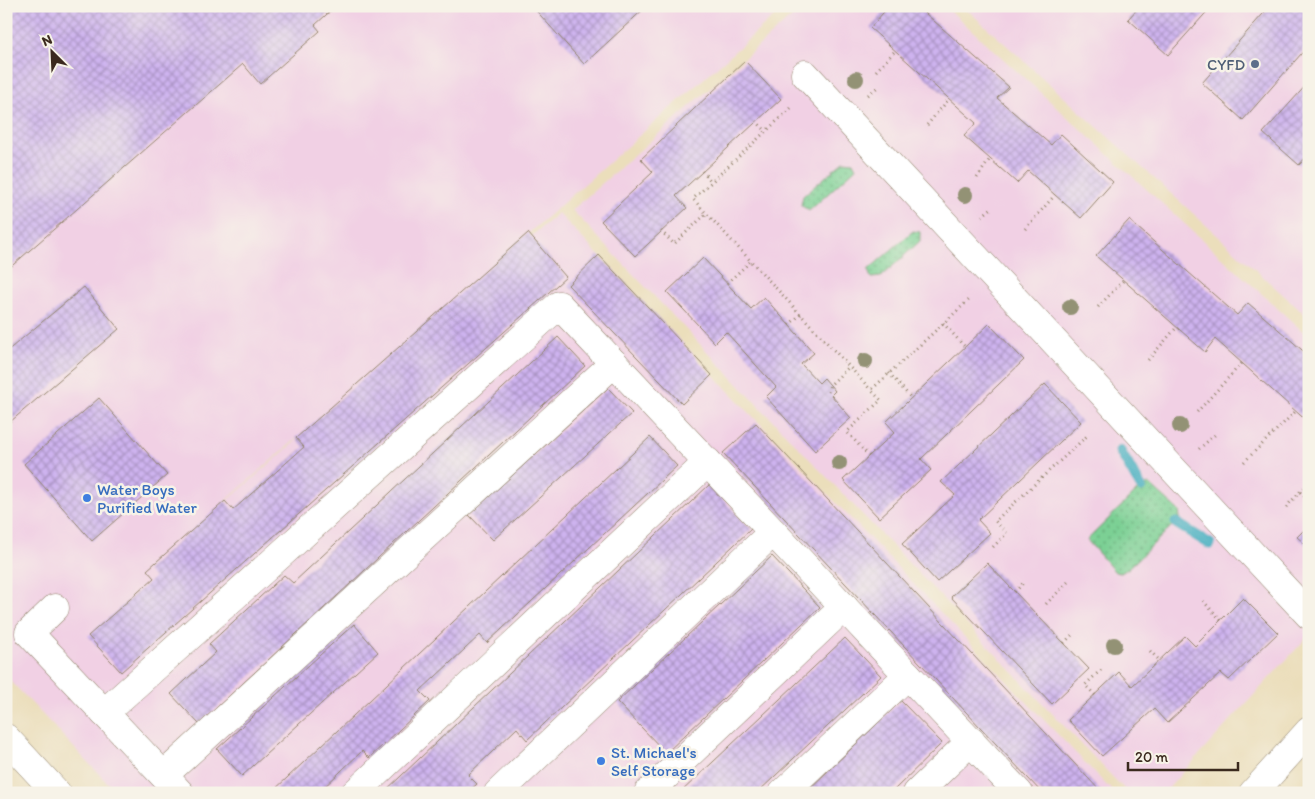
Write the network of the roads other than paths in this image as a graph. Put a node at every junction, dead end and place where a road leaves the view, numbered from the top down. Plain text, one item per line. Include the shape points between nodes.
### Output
1 (806, 74) dead end
2 (614, 363) junction
3 (708, 462) junction
4 (773, 532) junction
5 (844, 607) junction
6 (55, 608) dead end
7 (1309, 615) edge
8 (908, 676) junction
9 (104, 713) junction
10 (1309, 731) edge
11 (6, 738) edge
12 (971, 742) junction
13 (172, 784) edge
14 (1015, 791) edge
15 (57, 793) edge
16 (355, 793) edge
17 (498, 793) edge
18 (648, 793) edge
19 (783, 793) edge
20 (917, 793) edge
21 (1253, 793) edge

1 - 7 street
2 - 3 street
2 - 9 street via 559,305
2 - 13 street
3 - 4 street
3 - 16 street
4 - 5 street
4 - 17 street
5 - 8 street
5 - 18 street
6 - 9 street via 29,633
8 - 12 street
8 - 19 street
9 - 13 street
10 - 21 street
11 - 15 street
12 - 14 street
12 - 20 street

